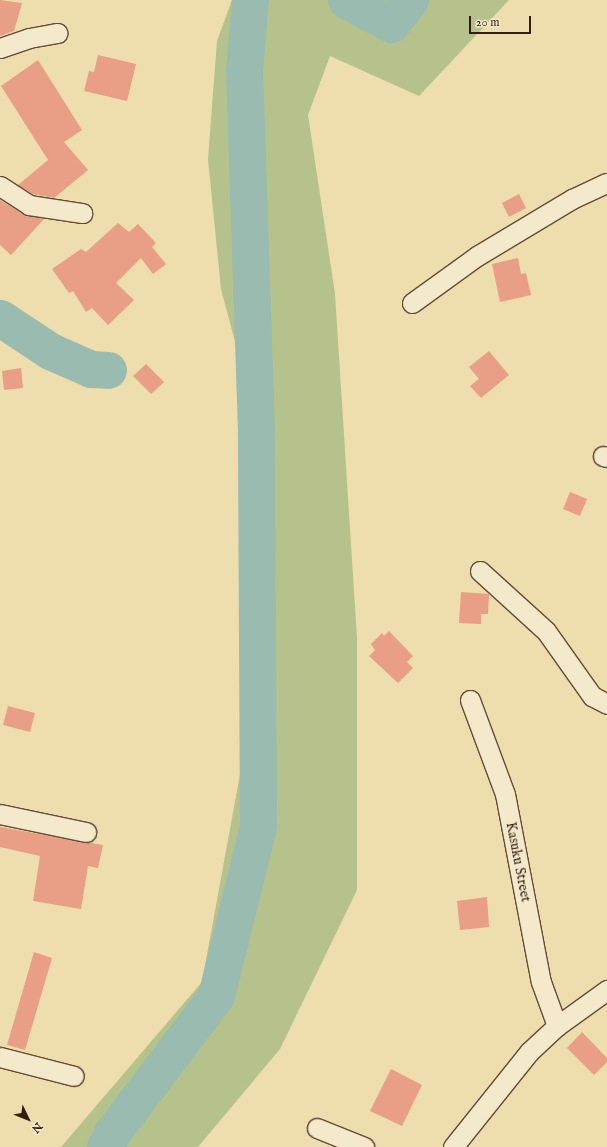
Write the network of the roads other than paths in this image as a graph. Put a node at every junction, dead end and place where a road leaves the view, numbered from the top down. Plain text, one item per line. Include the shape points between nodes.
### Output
1 (58, 33) dead end
2 (0, 48) edge
3 (607, 183) edge
4 (0, 186) edge
5 (82, 213) dead end
6 (412, 303) dead end
7 (480, 571) dead end
8 (470, 700) dead end
9 (607, 704) edge
10 (0, 814) edge
11 (86, 832) dead end
12 (607, 990) edge
13 (557, 1026) junction
14 (0, 1057) edge
15 (74, 1076) dead end
16 (317, 1128) dead end
17 (364, 1147) edge
18 (453, 1147) edge

1 - 2 street via 29,38
3 - 6 street via 572,199 477,256
4 - 5 street via 29,204
7 - 9 street via 546,631 592,696
8 - 13 street, Kasuku Street via 505,794 541,982
10 - 11 street
12 - 13 street
13 - 18 street via 529,1052
14 - 15 street
16 - 17 street

